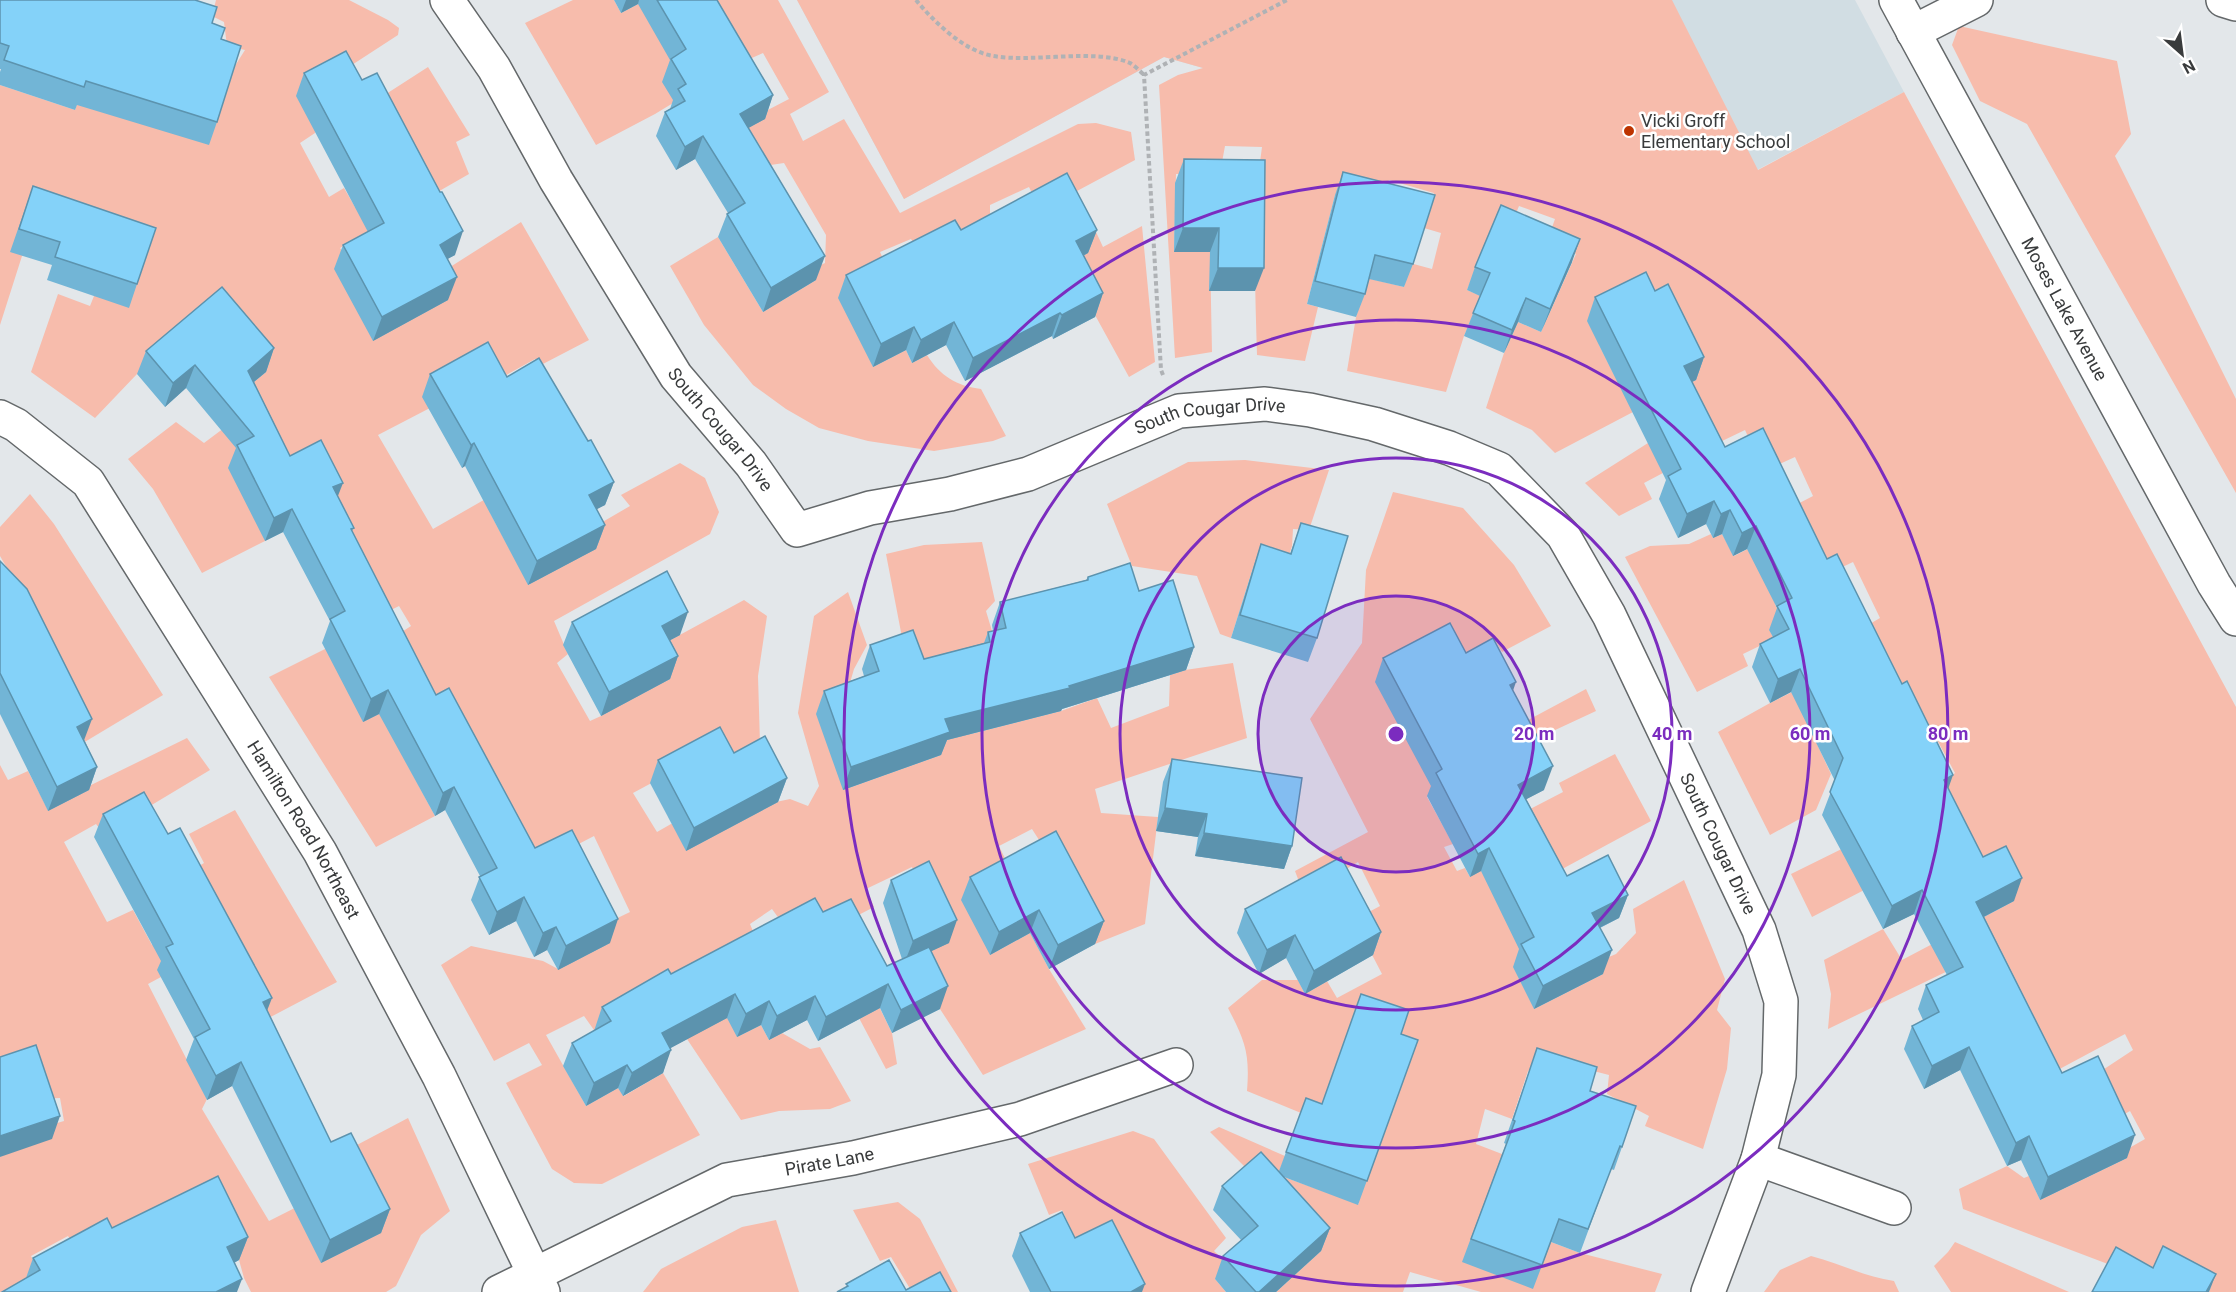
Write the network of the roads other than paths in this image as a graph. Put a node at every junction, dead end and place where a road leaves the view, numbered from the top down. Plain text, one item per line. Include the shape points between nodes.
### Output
1 (447, 0) edge
2 (1896, 0) edge
3 (1976, 0) edge
4 (2223, 0) edge
5 (2236, 4) edge
6 (1913, 32) junction
7 (0, 417) edge
8 (2236, 619) edge
9 (1176, 1065) dead end
10 (1758, 1159) junction
11 (1894, 1208) dead end
12 (538, 1283) edge
13 (499, 1292) edge
14 (1708, 1292) edge

1 - 10 street, South Cougar Drive via 494,68 555,180 676,376 751,464 797,530 870,508 950,494 1028,474 1179,411 1265,404 1310,410 1374,424 1499,469 1563,535 1609,615 1759,930 1781,1001 1779,1075
2 - 6 street, Moses Lake Avenue
3 - 6 street
4 - 5 street
6 - 8 street, Moses Lake Avenue
7 - 12 street, Hamilton Road Northeast via 16,425 88,482 222,694 320,852 439,1076
9 - 12 street, Pirate Lane via 1020,1119 853,1158 728,1180
10 - 11 street
10 - 14 street, South Cougar Drive
12 - 13 street, Pirate Lane

